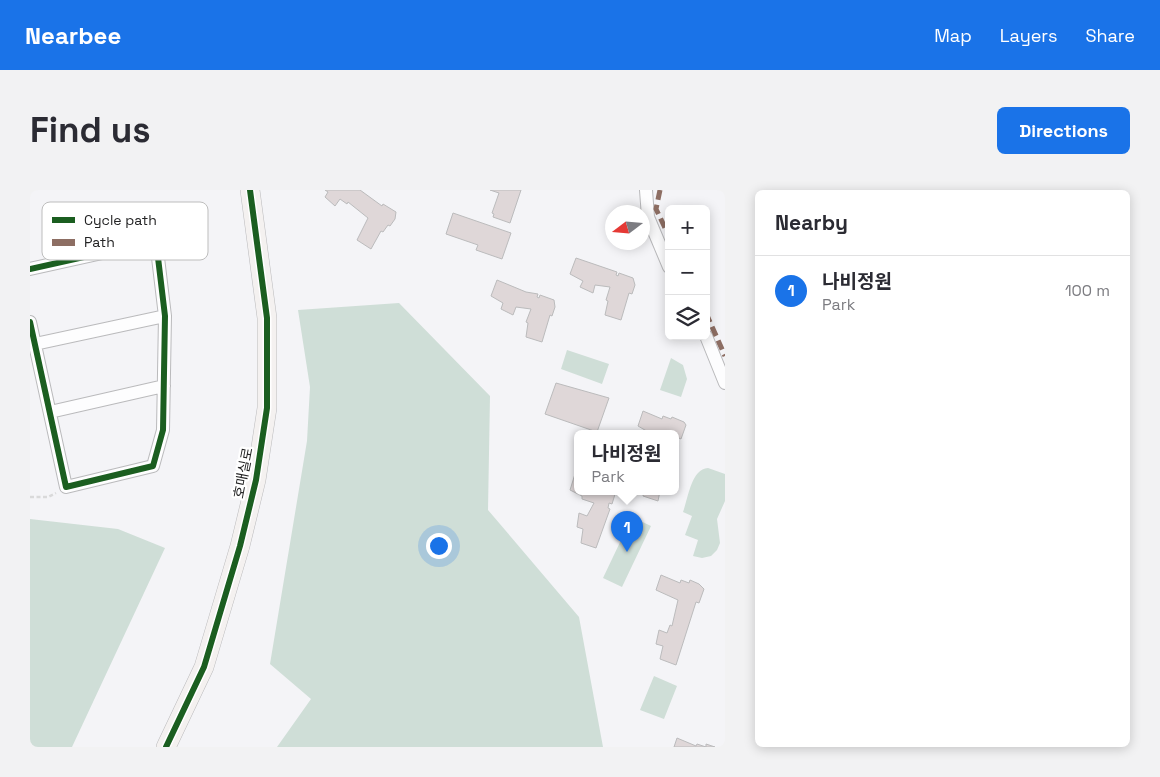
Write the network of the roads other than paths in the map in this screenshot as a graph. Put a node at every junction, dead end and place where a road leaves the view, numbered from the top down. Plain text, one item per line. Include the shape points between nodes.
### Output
1 (250, 190) edge
2 (646, 190) edge
3 (665, 257) edge
4 (70, 260) edge
5 (158, 260) edge
6 (30, 269) edge
7 (165, 316) junction
8 (30, 322) edge
9 (708, 340) edge
10 (35, 344) junction
11 (725, 383) edge
12 (164, 386) junction
13 (50, 412) junction
14 (166, 747) edge

1 - 14 street, 호매실로 via 267,318 267,408 256,480 210,649
2 - 3 street via 648,217
4 - 6 street
5 - 7 street
7 - 10 street
7 - 12 street
8 - 10 street
9 - 11 street
10 - 13 street
12 - 13 street
12 - 13 street via 163,430 152,466 66,488

